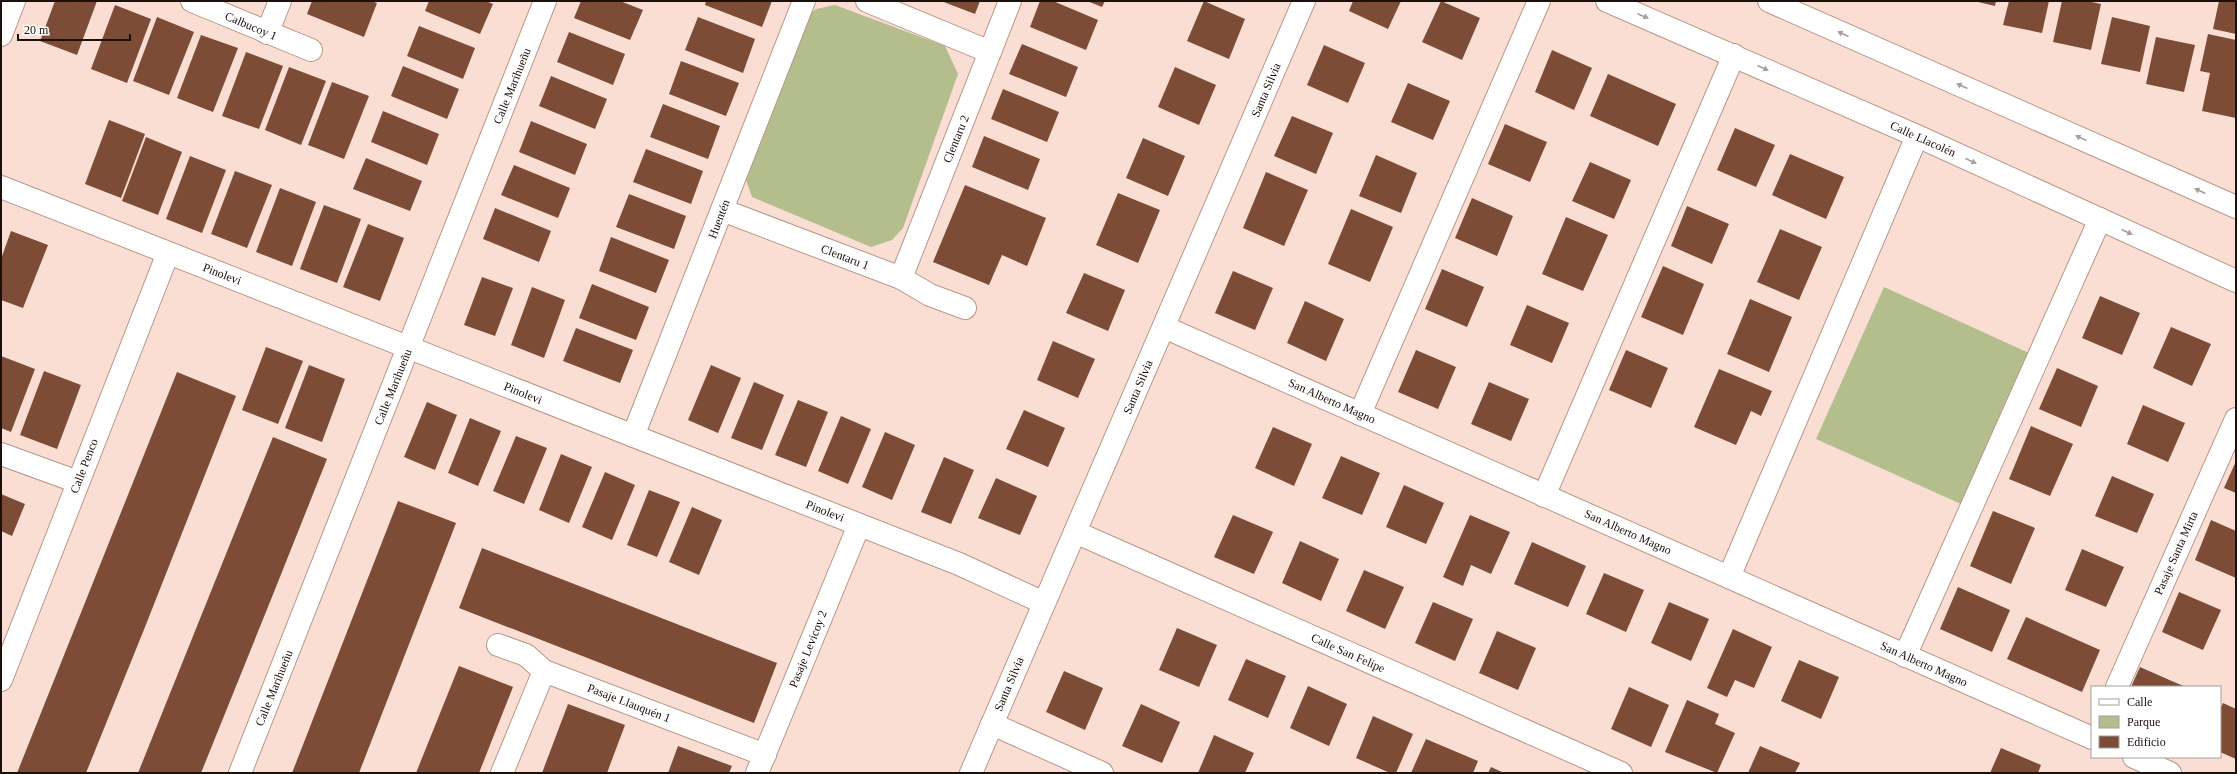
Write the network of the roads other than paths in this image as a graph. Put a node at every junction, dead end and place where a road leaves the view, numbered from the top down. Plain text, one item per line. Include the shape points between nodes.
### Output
1 (14, 1) edge
2 (192, 1) edge
3 (280, 1) edge
4 (545, 1) edge
5 (804, 1) edge
6 (867, 1) edge
7 (1010, 1) edge
8 (1304, 1) edge
9 (1539, 1) edge
10 (1607, 1) edge
11 (1769, 1) edge
12 (1797, 7) edge
13 (267, 32) junction
14 (1, 35) edge
15 (311, 50) dead end
16 (990, 52) junction
17 (1734, 55) junction
18 (1917, 136) junction
19 (1, 187) edge
20 (2236, 207) edge
21 (722, 210) junction
22 (2100, 219) junction
23 (168, 253) junction
24 (901, 278) junction
25 (2236, 281) edge
26 (965, 308) dead end
27 (1164, 327) junction
28 (408, 347) junction
29 (1360, 414) junction
30 (2236, 419) edge
31 (633, 436) junction
32 (1, 454) edge
33 (78, 482) junction
34 (1544, 496) junction
35 (859, 525) junction
36 (1075, 532) junction
37 (1729, 577) junction
38 (1044, 603) junction
39 (498, 645) dead end
40 (1905, 656) junction
41 (544, 671) junction
42 (1, 680) edge
43 (2117, 686) edge
44 (992, 724) junction
45 (2091, 738) edge
46 (2136, 758) edge
47 (761, 764) edge
48 (240, 773) edge
49 (502, 773) edge
50 (971, 773) edge
51 (1102, 773) edge
52 (1621, 773) edge
53 (2170, 773) edge

1 - 14 street
2 - 13 street, Calbucoy 1
3 - 13 street
4 - 28 street, Calle Marihueñu
5 - 21 street, Huentén
6 - 16 street
7 - 16 street, Clentaru 2
8 - 27 street, Santa Silvia
9 - 29 street
10 -> 17 street, Calle Llacolén
11 - 12 street
20 -> 12 street
13 - 15 street, Calbucoy 1
16 - 24 street, Clentaru 2
17 -> 18 street, Calle Llacolén
17 - 34 street
18 -> 22 street, Calle Llacolén
18 - 37 street
19 - 23 street, Pinolevi
21 - 24 street, Clentaru 1
21 - 31 street, Huentén
22 -> 25 street, Calle Llacolén
22 - 40 street
23 - 28 street, Pinolevi
23 - 33 street, Calle Penco
24 - 26 street, Clentaru 1 via 930,295
27 - 29 street, San Alberto Magno
27 - 36 street, Santa Silvia
28 - 31 street, Pinolevi
28 - 48 street, Calle Marihueñu
29 - 34 street, San Alberto Magno
30 - 43 street, Pasaje Santa Mirta
31 - 35 street, Pinolevi
32 - 33 street
33 - 42 street, Calle Penco
34 - 37 street, San Alberto Magno
35 - 38 street, Pinolevi via 959,564
35 - 47 street, Pasaje Levicoy 2
36 - 38 street, Santa Silvia
36 - 52 street, Calle San Felipe
37 - 40 street, San Alberto Magno
38 - 44 street, Santa Silvia
39 - 41 street, Pasaje Llauquén 1 via 526,655
40 - 45 street, San Alberto Magno
41 - 47 street, Pasaje Llauquén 1
41 - 49 street
44 - 50 street, Santa Silvia
44 - 51 street
46 - 53 street

